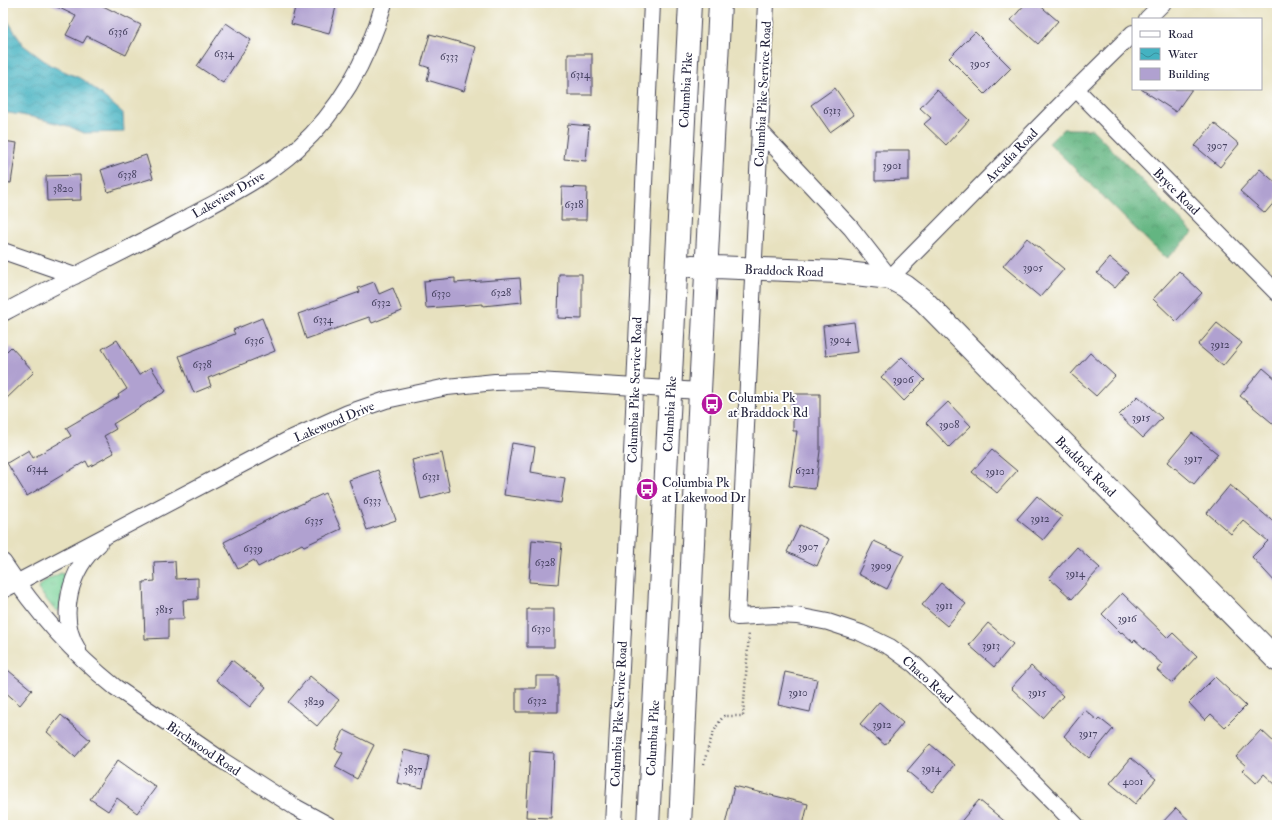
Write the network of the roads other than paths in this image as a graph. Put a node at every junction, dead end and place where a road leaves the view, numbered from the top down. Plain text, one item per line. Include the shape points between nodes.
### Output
1 (384, 3) edge
2 (652, 3) edge
3 (690, 3) edge
4 (720, 3) edge
5 (766, 3) edge
6 (1163, 3) edge
7 (1148, 18) edge
8 (1132, 33) edge
9 (1076, 89) junction
10 (760, 131) junction
11 (3, 251) edge
12 (676, 266) junction
13 (706, 267) junction
14 (754, 269) junction
15 (75, 276) junction
16 (890, 278) junction
17 (1277, 293) edge
18 (3, 313) edge
19 (634, 386) junction
20 (671, 388) junction
21 (700, 391) junction
22 (118, 530) junction
23 (3, 562) edge
24 (10, 586) edge
25 (743, 616) joint
26 (1277, 660) edge
27 (86, 663) junction
28 (328, 825) edge
29 (613, 825) edge
30 (648, 825) edge
31 (680, 825) edge
32 (1076, 825) edge

1 - 15 street, Lakeview Drive via 377,29 360,67 344,94 322,123 296,149 266,173 229,196
2 - 19 street, Columbia Pike Service Road
3 - 12 main road, Columbia Pike
4 - 13 main road
5 - 10 street, Columbia Pike Service Road
6 - 7 street
8 - 9 street, Arcadia Road
9 - 16 street, Arcadia Road
9 - 17 street, Bryce Road
10 - 14 street, Columbia Pike Service Road
10 - 16 street, Braddock Road via 851,228
11 - 15 street
12 - 13 main road, Braddock Road
12 - 20 main road, Columbia Pike
13 - 14 main road, Braddock Road
13 - 21 main road
14 - 16 main road, Braddock Road via 838,272
14 - 25 street, Columbia Pike Service Road
15 - 18 street, Lakeview Drive
16 - 26 main road, Braddock Road via 923,300
19 - 20 street, Lakewood Drive
19 - 22 street, Lakewood Drive via 538,381 495,382 447,387 386,400 348,413 288,440
19 - 29 street, Columbia Pike Service Road
20 - 21 street, Lakewood Drive
20 - 30 main road, Columbia Pike
21 - 31 main road
22 - 24 street, Lakewood Drive
22 - 27 street, Birchwood Road via 83,561 73,580 68,604 68,626 75,645
23 - 24 street, Birchwood Road
24 - 27 street, Birchwood Road
25 - 32 street, Chaco Road via 776,615 828,622 861,633 890,647 915,665
27 - 28 street, Birchwood Road via 115,688 223,761

